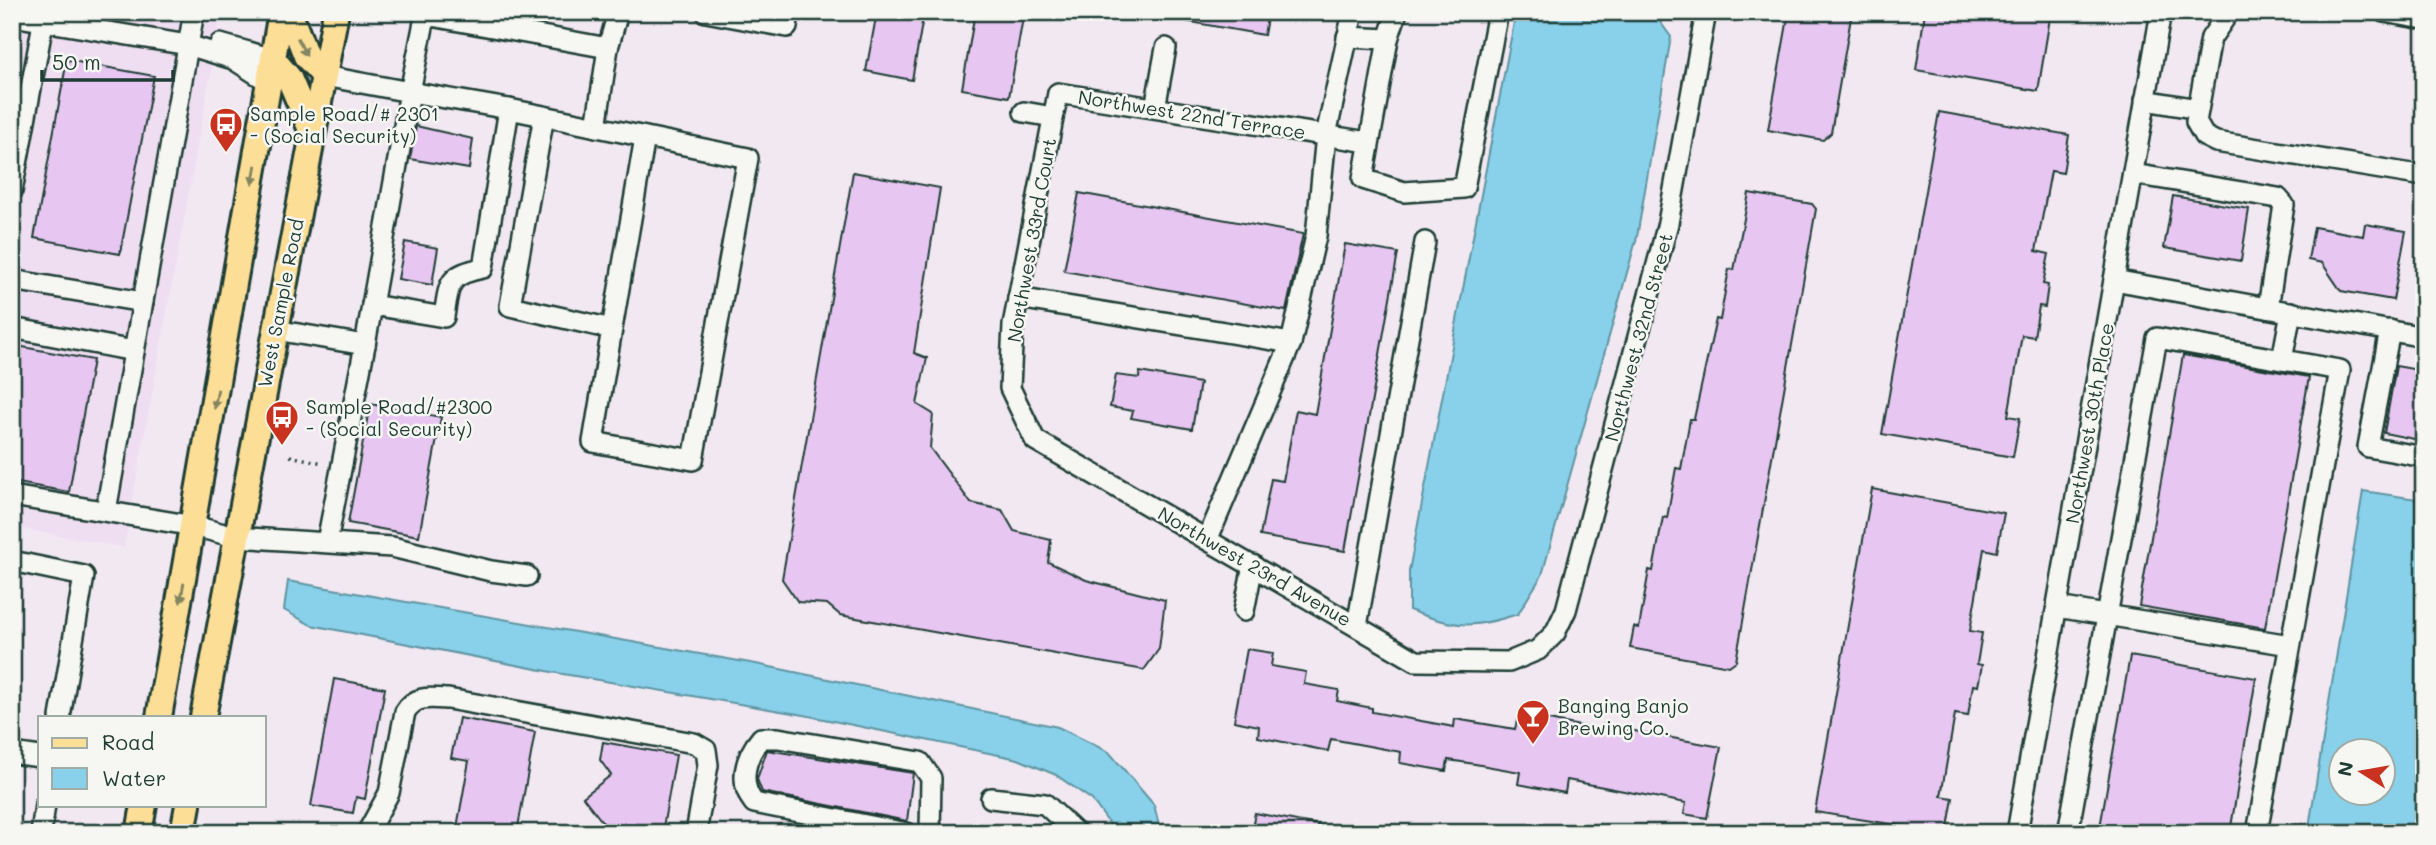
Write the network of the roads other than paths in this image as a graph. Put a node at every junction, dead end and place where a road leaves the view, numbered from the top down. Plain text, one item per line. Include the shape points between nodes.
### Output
1 (194, 12) edge
2 (281, 12) edge
3 (289, 12) edge
4 (336, 12) edge
5 (618, 12) edge
6 (706, 12) edge
7 (789, 12) edge
8 (1353, 12) edge
9 (1397, 12) edge
10 (1498, 12) edge
11 (1706, 12) edge
12 (2161, 12) edge
13 (2229, 12) edge
14 (2384, 12) edge
15 (426, 13) edge
16 (12, 16) edge
17 (2420, 16) edge
18 (44, 17) edge
19 (1347, 37) junction
20 (1388, 39) junction
21 (188, 45) junction
22 (608, 48) junction
23 (1166, 48) dead end
24 (271, 71) junction
25 (324, 76) junction
26 (411, 92) junction
27 (1058, 93) joint
28 (2146, 100) junction
29 (1155, 108) junction
30 (509, 109) junction
31 (2199, 109) junction
32 (1024, 112) dead end
33 (544, 116) junction
34 (1053, 117) junction
35 (596, 127) junction
36 (313, 132) junction
37 (1326, 135) junction
38 (645, 137) junction
39 (1368, 142) junction
40 (2133, 174) junction
41 (2424, 176) edge
42 (12, 191) edge
43 (1425, 242) dead end
44 (12, 280) edge
45 (2114, 280) junction
46 (1018, 298) junction
47 (143, 302) junction
48 (372, 305) junction
49 (2268, 308) junction
50 (2291, 312) junction
51 (12, 328) edge
52 (612, 329) junction
53 (275, 330) junction
54 (2390, 330) junction
55 (2424, 337) edge
56 (1292, 343) junction
57 (365, 345) junction
58 (134, 351) junction
59 (2282, 360) junction
60 (1010, 388) joint
61 (2424, 457) edge
62 (12, 496) edge
63 (106, 512) junction
64 (194, 526) junction
65 (235, 537) junction
66 (1208, 538) junction
67 (327, 542) junction
68 (12, 561) edge
69 (1253, 565) junction
70 (527, 576) dead end
71 (2057, 607) junction
72 (1244, 611) dead end
73 (2107, 615) junction
74 (1357, 626) junction
75 (2290, 645) junction
76 (1538, 650) joint
77 (60, 716) edge
78 (159, 716) edge
79 (203, 716) edge
80 (12, 753) edge
81 (38, 757) edge
82 (991, 798) dead end
83 (45, 806) edge
84 (144, 806) edge
85 (187, 806) edge
86 (41, 833) edge
87 (139, 833) edge
88 (183, 833) edge
89 (367, 833) edge
90 (696, 833) edge
91 (907, 833) edge
92 (930, 833) edge
93 (1076, 833) edge
94 (2017, 833) edge
95 (2068, 833) edge
96 (2257, 833) edge

1 - 21 street
2 - 24 main road
3 -> 25 main road via 306,56
4 - 25 main road, West Sample Road
5 - 22 street
6 - 7 street via 787,27
8 - 19 street
9 - 20 street
10 - 39 street via 1464,188 1404,192 1363,178
11 - 76 street, Northwest 32nd Street via 1668,223 1566,610 1555,633
12 - 28 street, Northwest 30th Place
13 - 31 street via 2211,38
14 - 17 street
15 - 22 street
15 - 26 street
16 - 18 street
18 - 21 street
18 - 42 street
19 - 20 street
19 - 37 street
20 - 39 street
21 - 24 street via 225,44
21 - 47 street
22 - 35 street
23 - 29 street
24 - 36 main road via 289,78
24 -> 64 main road
25 - 26 street
25 - 36 main road, West Sample Road
26 - 30 street
26 - 48 street
27 - 29 street, Northwest 22nd Terrace
27 - 34 street, Northwest 33rd Court
28 - 31 street
28 - 40 street, Northwest 30th Place
29 - 37 street, Northwest 22nd Terrace
30 - 33 street
30 - 48 street via 482,268 460,273 449,285 444,317
31 - 41 street via 2196,122 2204,136 2216,142
32 - 34 street
33 - 35 street
33 - 52 street via 510,306
34 - 46 street, Northwest 33rd Court
35 - 38 street
36 - 53 main road, West Sample Road
37 - 39 street, Northwest 22nd Terrace
37 - 56 street via 1315,236
38 - 52 street
38 - 52 street via 748,158 692,460 593,442
40 - 45 street, Northwest 30th Place
40 - 49 street via 2278,198 2284,205
43 - 74 street
44 - 47 street
45 - 49 street
45 - 71 street, Northwest 30th Place
46 - 56 street
46 - 60 street, Northwest 33rd Court
47 - 58 street
48 - 57 street
49 - 50 street
50 - 54 street
50 - 59 street
51 - 58 street
53 - 57 street
53 - 65 main road, West Sample Road
54 - 55 street
54 - 61 street via 2368,447
56 - 66 street
57 - 67 street
58 - 63 street
59 - 73 street via 2157,338
59 - 75 street via 2340,370
60 - 66 street, Northwest 23rd Avenue via 1035,440
62 - 63 street
63 - 64 street
64 - 65 street
64 -> 78 main road
65 - 67 street
65 - 79 main road, West Sample Road
66 - 69 street, Northwest 23rd Avenue
67 - 70 street via 392,547
68 - 77 street via 84,576
69 - 72 street
69 - 74 street, Northwest 23rd Avenue
71 - 73 street
71 - 94 street, Northwest 30th Place
73 - 75 street
73 - 95 street
74 - 76 street, Northwest 23rd Avenue via 1416,661 1509,662
75 - 96 street
80 - 81 street
82 - 93 street via 1045,804
83 - 86 street
84 - 87 main road
85 - 88 main road
89 - 90 street via 389,793 405,712 411,702 423,698 694,743 706,750 709,765
91 - 92 street via 754,803 746,793 750,751 761,738 778,738 920,762 931,778

